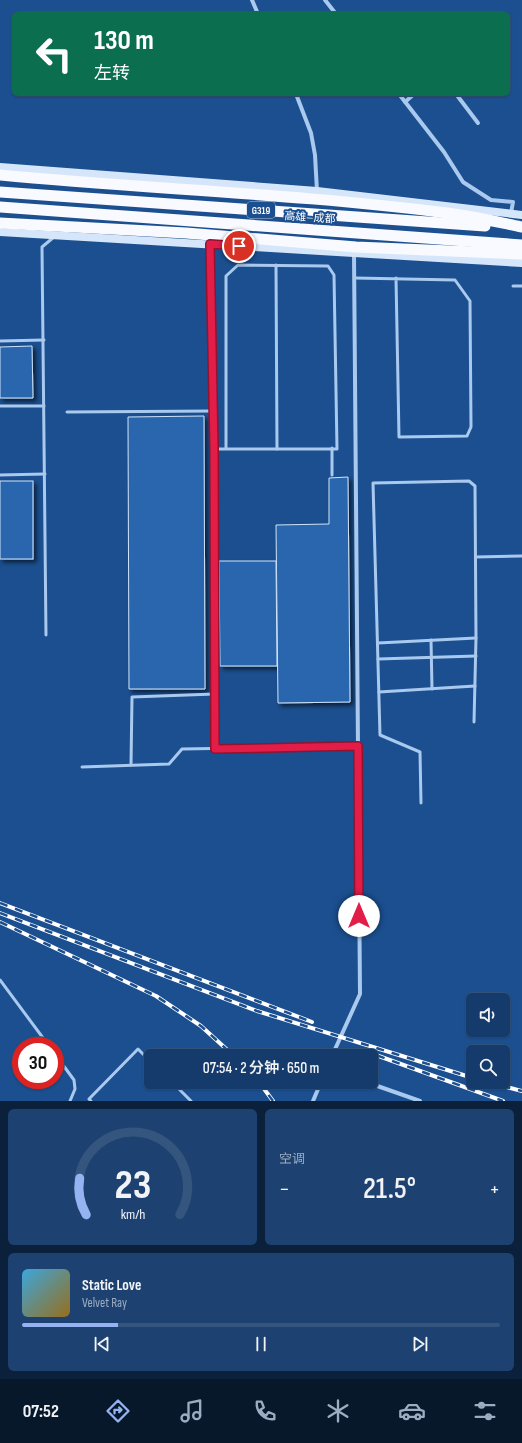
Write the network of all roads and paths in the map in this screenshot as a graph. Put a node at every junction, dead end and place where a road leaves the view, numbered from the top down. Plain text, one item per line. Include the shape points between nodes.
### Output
1 (252, 0) edge
2 (325, 0) edge
3 (257, 12) edge
4 (334, 12) edge
5 (297, 96) edge
6 (400, 96) edge
7 (412, 96) edge
8 (458, 96) edge
9 (405, 102) junction
10 (478, 123) dead end
11 (0, 167) edge
12 (0, 175) edge
13 (316, 191) junction
14 (0, 192) edge
15 (0, 208) edge
16 (522, 210) edge
17 (0, 212) edge
18 (511, 213) junction
19 (522, 215) edge
20 (0, 223) edge
21 (522, 228) edge
22 (0, 232) edge
23 (57, 236) junction
24 (210, 244) junction
25 (522, 245) edge
26 (522, 248) edge
27 (354, 254) junction
28 (522, 254) edge
29 (522, 263) edge
30 (276, 265) junction
31 (355, 278) junction
32 (396, 278) junction
33 (513, 286) dead end
34 (522, 286) edge
35 (44, 340) junction
36 (0, 341) edge
37 (0, 406) edge
38 (44, 406) junction
39 (212, 411) junction
40 (67, 412) dead end
41 (214, 448) junction
42 (226, 448) junction
43 (277, 448) junction
44 (332, 448) junction
45 (45, 474) junction
46 (0, 475) edge
47 (332, 475) dead end
48 (522, 556) edge
49 (476, 557) junction
50 (46, 635) dead end
51 (476, 638) junction
52 (432, 640) junction
53 (378, 643) junction
54 (476, 656) junction
55 (432, 657) junction
56 (378, 658) junction
57 (475, 686) junction
58 (432, 689) junction
59 (379, 692) junction
60 (215, 694) junction
61 (474, 722) dead end
62 (358, 746) junction
63 (215, 749) junction
64 (131, 765) junction
65 (82, 768) dead end
66 (421, 803) dead end
67 (0, 980) edge
68 (42, 1037) edge
69 (336, 1049) edge
70 (144, 1055) edge
71 (64, 1066) edge
72 (378, 1086) edge
73 (179, 1089) edge
74 (318, 1089) edge
75 (70, 1101) edge
76 (91, 1101) edge
77 (191, 1101) edge
78 (313, 1101) edge
79 (420, 1101) edge

1 - 3 street
2 - 4 street
5 - 13 street via 311,133 315,155
6 - 9 street
7 - 9 street
8 - 10 street
9 - 18 street via 444,152 463,182 491,200 513,202
11 - 13 main road
12 - 21 highway via 316,199 449,213
13 - 18 main road
14 - 21 highway, 高雄—成都 / G319
15 - 25 highway, 高雄—成都 / G319
16 - 18 main road
17 - 26 main road
18 - 19 main road
20 - 28 highway
22 - 23 main road
23 - 24 main road
23 - 35 lane via 42,247
24 - 27 main road
24 - 39 lane
27 - 29 main road
27 - 31 street
30 - 42 lane via 238,265 226,276
30 - 43 lane
30 - 44 lane via 328,266 334,275 336,449
31 - 32 lane
31 - 62 street
32 - 32 lane via 455,280 470,302 471,427 467,436 399,437
33 - 34 lane
35 - 36 lane
35 - 38 lane
37 - 38 lane
38 - 45 lane
39 - 40 lane
39 - 41 lane
41 - 42 lane
41 - 60 lane
42 - 43 lane
43 - 44 lane
44 - 47 lane
45 - 46 lane
45 - 50 lane
48 - 49 lane
49 - 51 lane
49 - 53 lane via 475,486 469,481 373,482
51 - 52 lane
51 - 54 lane
52 - 53 lane
52 - 55 lane
53 - 56 lane
54 - 55 lane
54 - 57 lane
55 - 56 lane
55 - 58 lane
56 - 59 lane
57 - 58 lane
57 - 61 lane
58 - 59 lane
59 - 66 lane via 380,735 420,752
60 - 63 lane
60 - 64 lane via 132,697
62 - 63 lane
62 - 69 street via 360,994
63 - 64 lane via 182,749 169,764
64 - 65 lane
67 - 68 lane
70 - 76 lane via 138,1049 89,1099
71 - 75 lane via 74,1080 75,1089
72 - 79 street
73 - 77 lane
74 - 78 street

